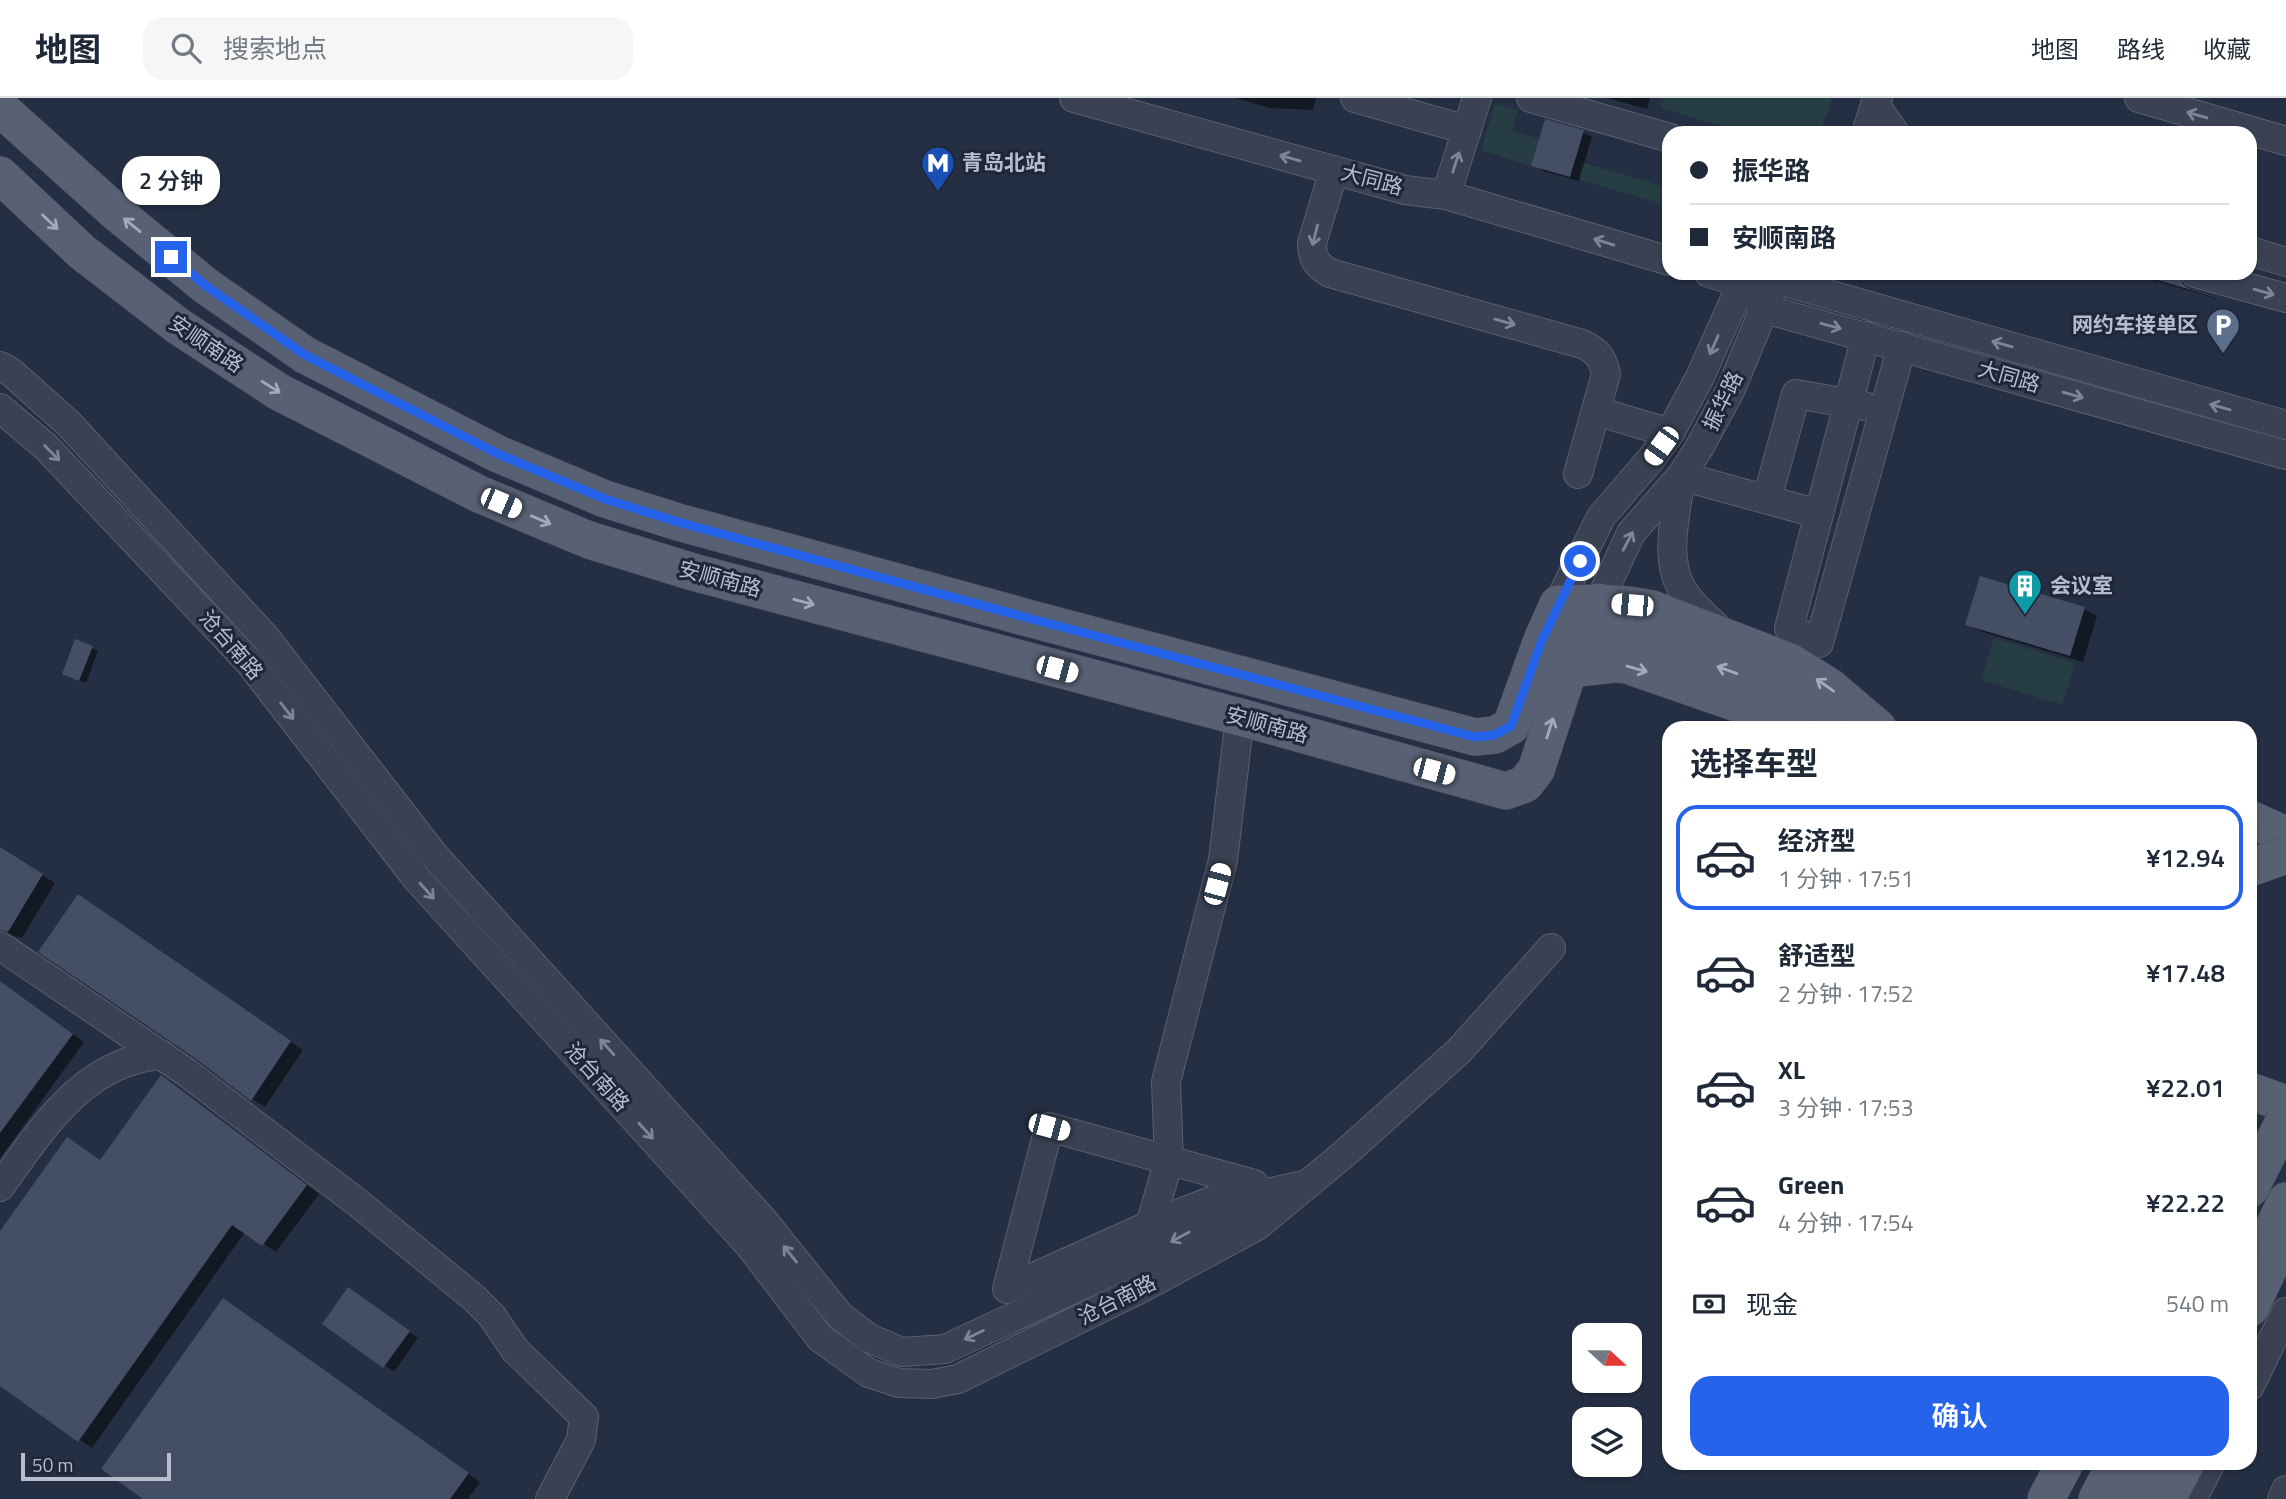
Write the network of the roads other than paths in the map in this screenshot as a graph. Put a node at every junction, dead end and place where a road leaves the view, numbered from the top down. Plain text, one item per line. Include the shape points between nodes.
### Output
1 (1074, 98) edge
2 (1355, 98) edge
3 (1477, 98) edge
4 (1531, 98) edge
5 (2139, 98) edge
6 (1877, 101) edge
7 (0, 108) edge
8 (1868, 126) edge
9 (1891, 126) edge
10 (2235, 126) edge
11 (1466, 130) junction
12 (2257, 133) edge
13 (1662, 136) edge
14 (2286, 141) edge
15 (1334, 170) junction
16 (0, 175) edge
17 (1446, 195) junction
18 (2257, 253) edge
19 (1662, 259) edge
20 (2286, 262) edge
21 (1732, 280) edge
22 (1757, 280) edge
23 (1775, 280) edge
24 (1790, 280) edge
25 (2220, 280) edge
26 (1742, 283) junction
27 (2286, 298) edge
28 (1765, 309) junction
29 (1866, 336) junction
30 (1902, 346) junction
31 (0, 366) edge
32 (1849, 402) junction
33 (0, 408) edge
34 (1595, 411) junction
35 (1884, 411) junction
36 (2286, 425) edge
37 (1670, 433) junction
38 (2286, 455) edge
39 (1578, 474) dead end
40 (1681, 476) junction
41 (1767, 499) junction
42 (1819, 514) junction
43 (1599, 602) junction
44 (1558, 604) junction
45 (1723, 634) junction
46 (1576, 653) junction
47 (1536, 657) junction
48 (1240, 717) junction
49 (1783, 721) edge
50 (1822, 721) edge
51 (1870, 721) edge
52 (1525, 784) joint
53 (2257, 822) edge
54 (2286, 835) edge
55 (2286, 855) edge
56 (2257, 865) edge
57 (0, 946) edge
58 (1550, 948) dead end
59 (108, 1020) junction
60 (162, 1055) junction
61 (100, 1073) junction
62 (2257, 1094) edge
63 (2286, 1104) edge
64 (2286, 1117) edge
65 (2286, 1134) edge
66 (2257, 1137) edge
67 (1169, 1160) junction
68 (2257, 1175) edge
69 (1310, 1184) junction
70 (0, 1187) edge
71 (2257, 1190) edge
72 (2286, 1201) edge
73 (1150, 1225) junction
74 (2286, 1232) edge
75 (2257, 1279) edge
76 (2257, 1284) edge
77 (2286, 1312) edge
78 (2257, 1372) edge
79 (2044, 1470) edge
80 (2061, 1470) edge
81 (2114, 1470) edge
82 (2148, 1470) edge
83 (2161, 1470) edge
84 (2182, 1470) edge
85 (2207, 1470) edge
86 (2286, 1490) edge
87 (550, 1499) edge
88 (2029, 1499) edge
89 (2046, 1499) edge
90 (2099, 1499) edge
91 (2134, 1499) edge
92 (2146, 1499) edge
93 (2167, 1499) edge
94 (2192, 1499) edge
95 (2282, 1499) edge

15 -> 1 street, 大同路
2 - 11 street
3 - 11 street
4 - 13 street
10 -> 5 street
6 - 8 street
6 - 9 street
47 -> 7 main road, 安顺南路 via 1511,726 1494,735 1475,737 1015,615 605,499 498,454 305,355 206,286
17 -> 11 street
14 -> 12 street
15 - 17 street, 大同路 via 1405,190
15 -> 34 street via 1312,243 1312,254 1321,268 1589,347 1604,363 1606,373
16 -> 48 main road, 安顺南路 via 82,252 178,326 279,392 479,494 589,540 693,572
19 -> 17 street, 大同路
18 - 20 street
21 - 26 street, 大同路
22 - 26 street, 大同路
23 - 28 street, 振华路
36 -> 24 street, 大同路
25 -> 27 street
26 - 28 street
26 -> 37 street, 振华路
28 -> 29 street, 大同路
28 - 40 street, 振华路 via 1731,389
29 - 30 street, 大同路
29 - 32 street
30 - 35 street
30 -> 38 street, 大同路
69 -> 31 street, 沧台南路 via 1250,1199 1140,1258 946,1349 902,1352 869,1338 840,1316 763,1220 434,855 266,638 69,424
32 - 35 street
32 - 41 street via 1796,394
32 - 42 street
33 -> 69 street, 沧台南路 via 46,447 249,662 417,880 750,1246 820,1338 869,1373 900,1382 932,1384 958,1379 1257,1226
34 - 37 street
34 - 39 street
35 - 42 street via 1819,643 1789,628
37 - 44 street, 振华路 via 1601,517
40 - 41 street
43 -> 40 street, 振华路 via 1631,533
40 - 45 street via 1672,547 1674,570 1682,590
41 - 42 street
43 - 44 main road
43 - 45 main road via 1653,609
43 - 46 main road, 振华路
44 - 47 main road
51 -> 45 main road via 1830,687 1790,662
46 - 47 main road
46 -> 49 main road via 1627,665
50 -> 46 main road via 1782,690 1640,638 1627,636
52 -> 46 main road, 振华路 via 1536,770
48 - 52 main road, 安顺南路 via 1506,791
48 - 67 street via 1223,860 1166,1082
53 - 54 main road
55 - 56 main road, bridge
57 - 59 street
58 - 69 street, 沧台南路 via 1459,1051
59 - 60 street
59 - 61 street via 111,1035
60 - 61 street via 129,1060
60 - 87 street via 358,1203 473,1297 515,1350 584,1417 581,1440
61 - 70 street via 50,1118
62 - 63 main road
64 - 66 main road
64 - 68 main road, bridge
65 - 71 street
67 - 73 street
67 - 73 street via 1254,1184
67 - 73 street via 1049,1127 1007,1289
72 - 75 main road
74 - 76 main road
77 - 78 street
79 - 88 street
80 - 89 main road
81 - 90 main road
82 - 91 main road
83 - 92 street
84 - 93 main road
85 - 94 street
86 - 95 street

